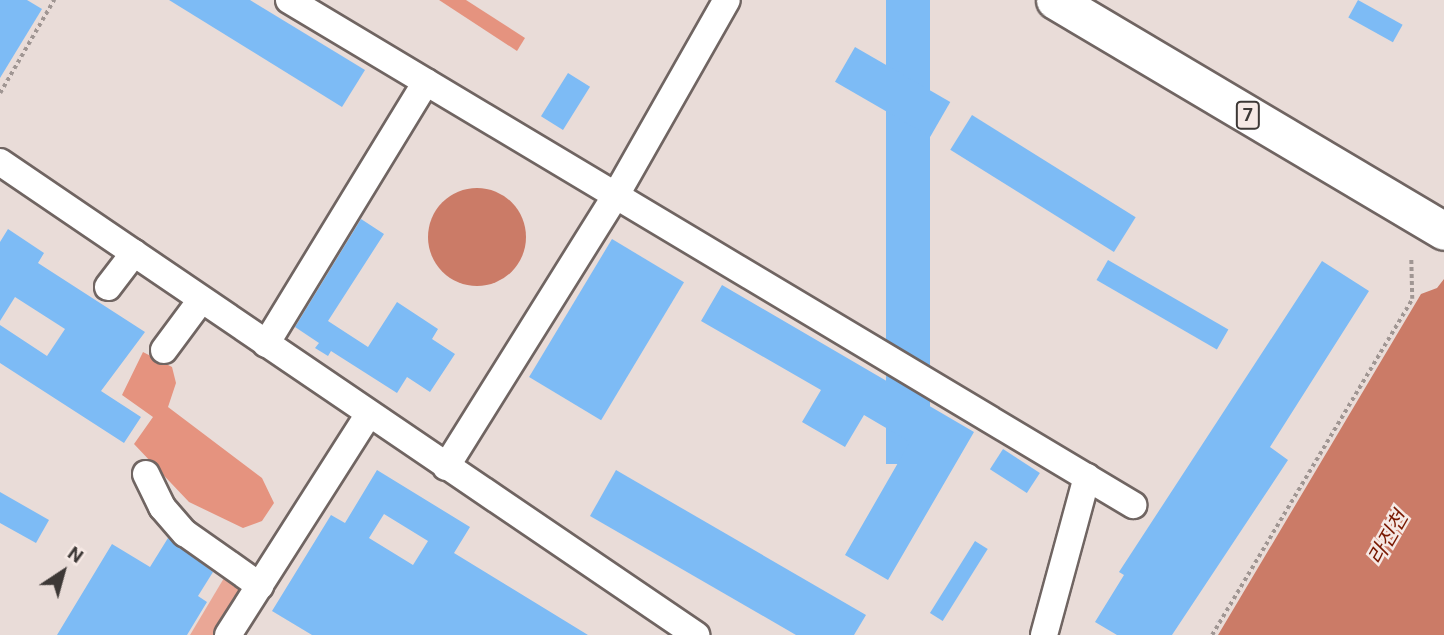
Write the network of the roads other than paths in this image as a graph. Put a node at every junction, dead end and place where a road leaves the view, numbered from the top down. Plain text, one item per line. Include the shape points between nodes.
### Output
1 (289, 0) edge
2 (727, 0) edge
3 (1055, 0) edge
4 (426, 82) junction
5 (0, 162) edge
6 (616, 195) junction
7 (1443, 230) edge
8 (134, 253) junction
9 (108, 287) dead end
10 (201, 300) junction
11 (266, 344) junction
12 (164, 350) dead end
13 (369, 415) junction
14 (446, 467) junction
15 (146, 474) dead end
16 (1087, 477) junction
17 (1133, 505) dead end
18 (260, 586) junction
19 (659, 625) edge
20 (228, 635) edge
21 (696, 635) edge
22 (1044, 635) edge

1 - 4 lane
2 - 6 lane
3 - 7 highway, 7
4 - 6 lane
4 - 11 lane
5 - 8 lane
6 - 14 lane
6 - 16 lane
8 - 9 lane
8 - 10 lane
10 - 11 lane
10 - 12 lane
11 - 13 lane
13 - 14 lane
13 - 18 lane
14 - 19 lane
15 - 18 lane via 162,507 184,533
16 - 17 lane
16 - 22 lane
18 - 20 lane
19 - 21 lane

